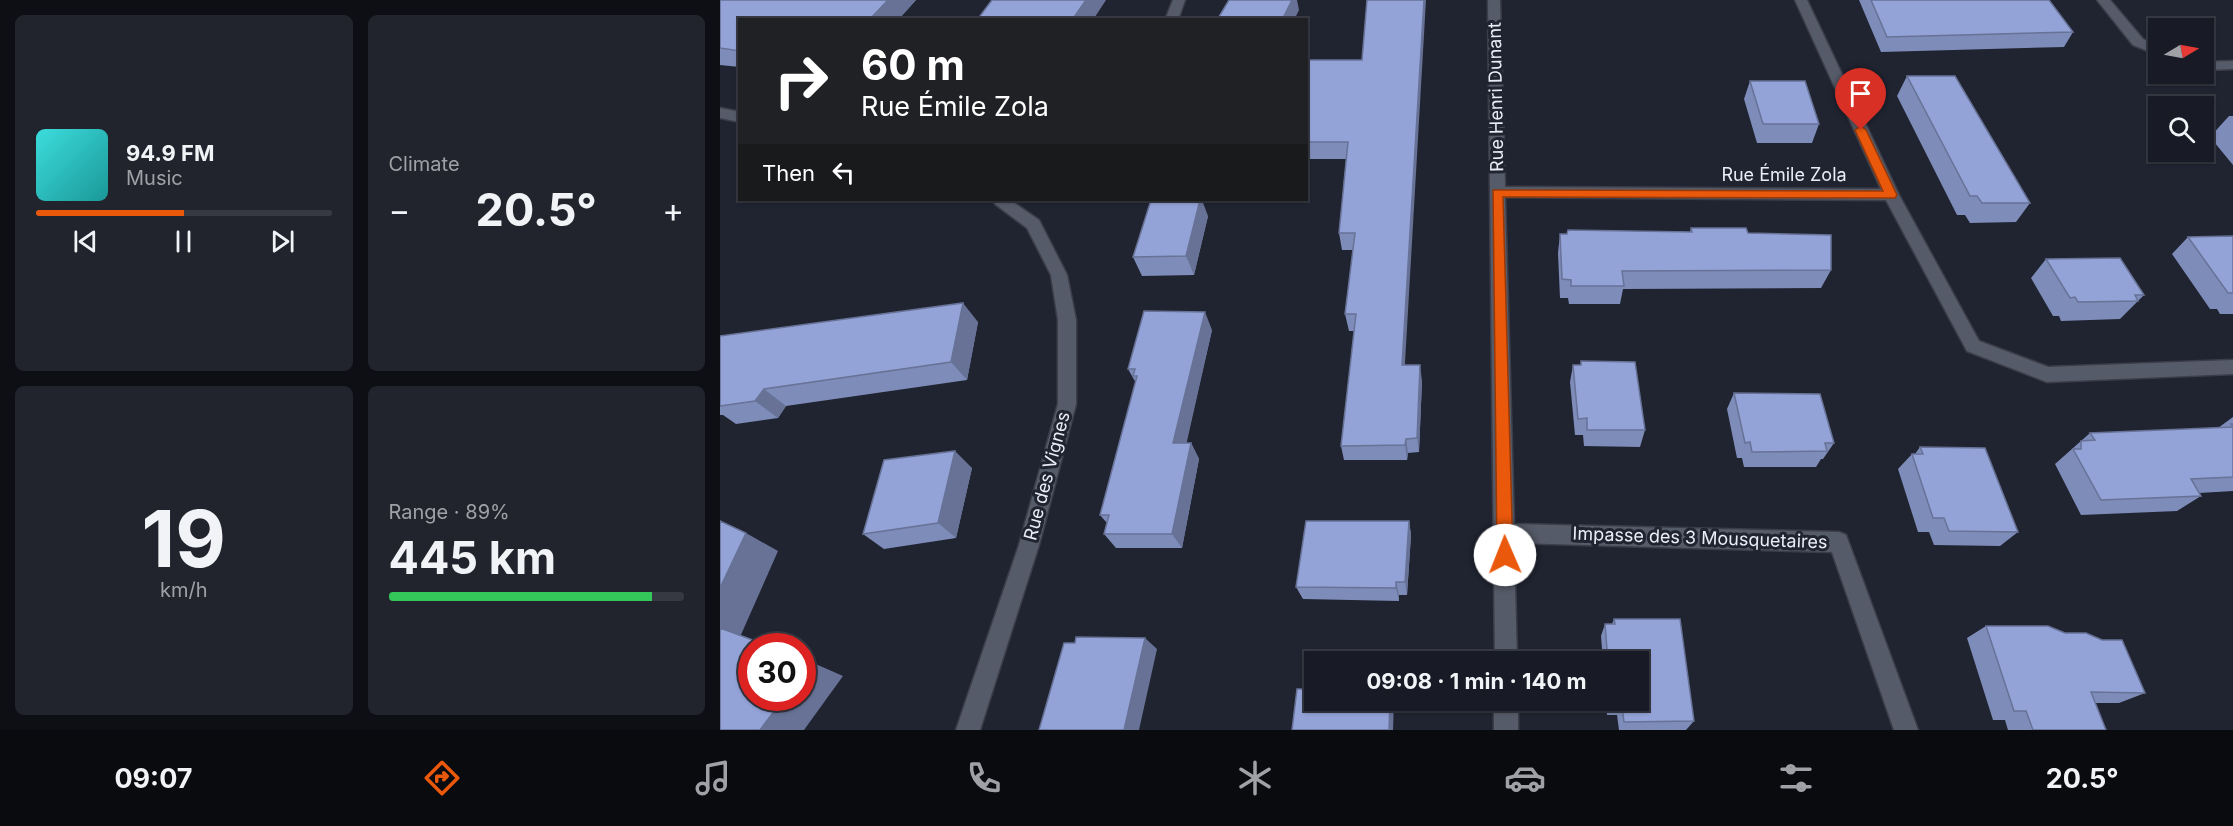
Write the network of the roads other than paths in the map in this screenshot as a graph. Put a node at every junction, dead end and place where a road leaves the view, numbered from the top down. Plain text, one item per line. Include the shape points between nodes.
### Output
1 (1179, 0) edge
2 (1494, 0) edge
3 (1801, 0) edge
4 (2103, 0) edge
5 (1172, 18) edge
6 (2148, 46) edge
7 (2233, 65) edge
8 (2214, 66) edge
9 (720, 113) edge
10 (738, 117) edge
11 (1497, 192) junction
12 (1891, 195) junction
13 (1001, 201) edge
14 (2233, 367) edge
15 (1505, 533) junction
16 (1506, 651) edge
17 (1506, 711) edge
18 (968, 730) edge
19 (1506, 730) edge
20 (1906, 730) edge

1 - 5 street
2 - 11 street, Rue Henri Dunant
3 - 12 street
4 - 6 street via 2138,42
7 - 8 street
9 - 10 street
11 - 12 street, Rue Émile Zola
11 - 15 street, Rue Henri Dunant
12 - 14 street via 1973,346 2047,375
13 - 18 street, Rue des Vignes via 1033,224 1059,275 1067,320 1067,404 1029,545
15 - 16 street, Rue Henri Dunant
15 - 20 street, Impasse des 3 Mousquetaires via 1839,542
17 - 19 street

